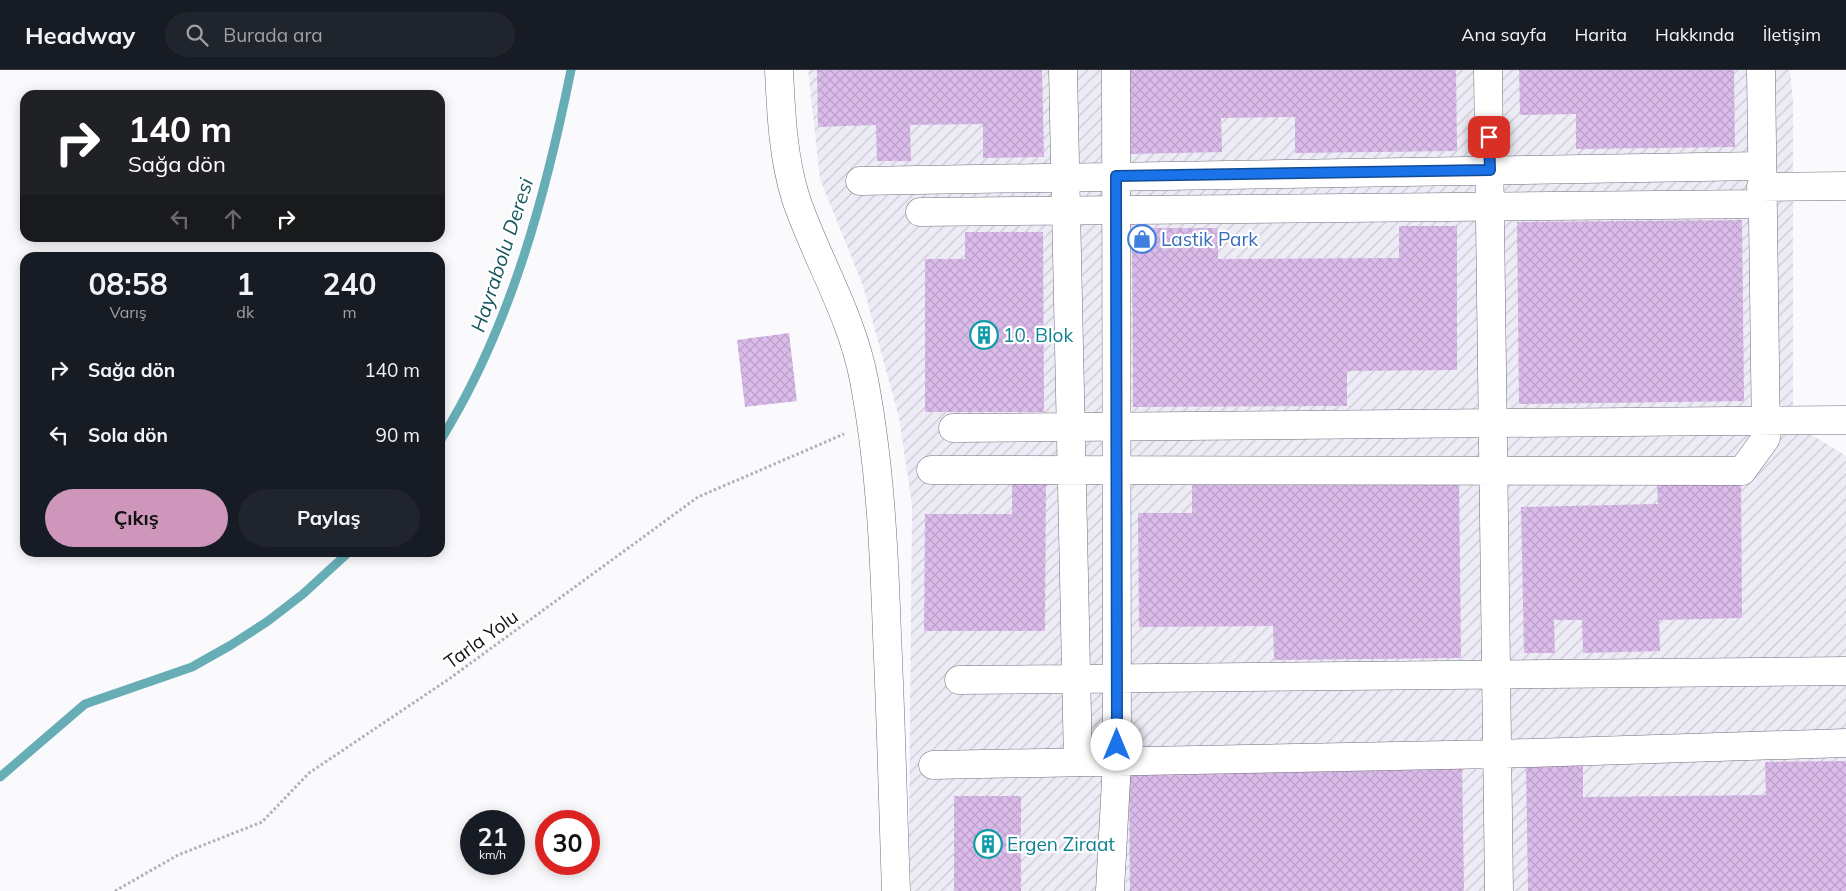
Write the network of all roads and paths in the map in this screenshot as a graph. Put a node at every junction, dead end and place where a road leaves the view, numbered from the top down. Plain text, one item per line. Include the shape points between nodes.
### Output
1 (779, 70) edge
2 (1063, 70) edge
3 (1116, 70) edge
4 (1488, 70) edge
5 (1760, 70) edge
6 (1490, 170) junction
7 (1116, 176) junction
8 (1065, 177) junction
9 (860, 181) dead end
10 (1761, 186) junction
11 (1846, 186) edge
12 (1490, 208) junction
13 (1066, 211) junction
14 (1116, 211) junction
15 (920, 212) dead end
16 (1766, 420) junction
17 (1846, 420) edge
18 (872, 422) junction
19 (1493, 423) junction
20 (1117, 426) junction
21 (1071, 427) junction
22 (953, 428) dead end
23 (931, 470) dead end
24 (1071, 471) junction
25 (1117, 471) junction
26 (1494, 471) junction
27 (1846, 671) edge
28 (1496, 674) junction
29 (1076, 678) junction
30 (1117, 678) junction
31 (958, 680) dead end
32 (1846, 743) edge
33 (1497, 754) junction
34 (1078, 762) junction
35 (1117, 762) junction
36 (933, 765) dead end
37 (115, 891) edge
38 (896, 891) edge
39 (1110, 891) edge
40 (1499, 891) edge

1 - 18 street via 785,148 796,196 847,322 862,369
2 - 8 street
3 - 7 street
4 - 6 street
5 - 10 street
6 - 7 street
6 - 10 street
6 - 12 street
7 - 8 street
7 - 14 street
8 - 9 street
8 - 13 street
10 - 11 street
10 - 12 street
10 - 16 street
12 - 14 street
12 - 19 street
13 - 14 street
13 - 15 street
13 - 21 street
14 - 20 street
16 - 17 street
16 - 19 street
16 - 26 street via 1766,438 1742,471
18 - 37 path, Tarla Yolu via 698,497 450,679 309,773 262,822 178,855
18 - 38 street via 883,523
19 - 20 street
19 - 26 street
20 - 21 street
20 - 25 street
21 - 22 street
21 - 24 street
23 - 24 street
24 - 25 street
24 - 29 street
25 - 26 street
25 - 30 street
26 - 28 street
27 - 28 street
28 - 30 street
28 - 33 street
29 - 30 street
29 - 31 street
29 - 34 street
30 - 35 street
32 - 33 street
33 - 35 street
33 - 40 street
34 - 35 street
34 - 36 street
35 - 39 street

